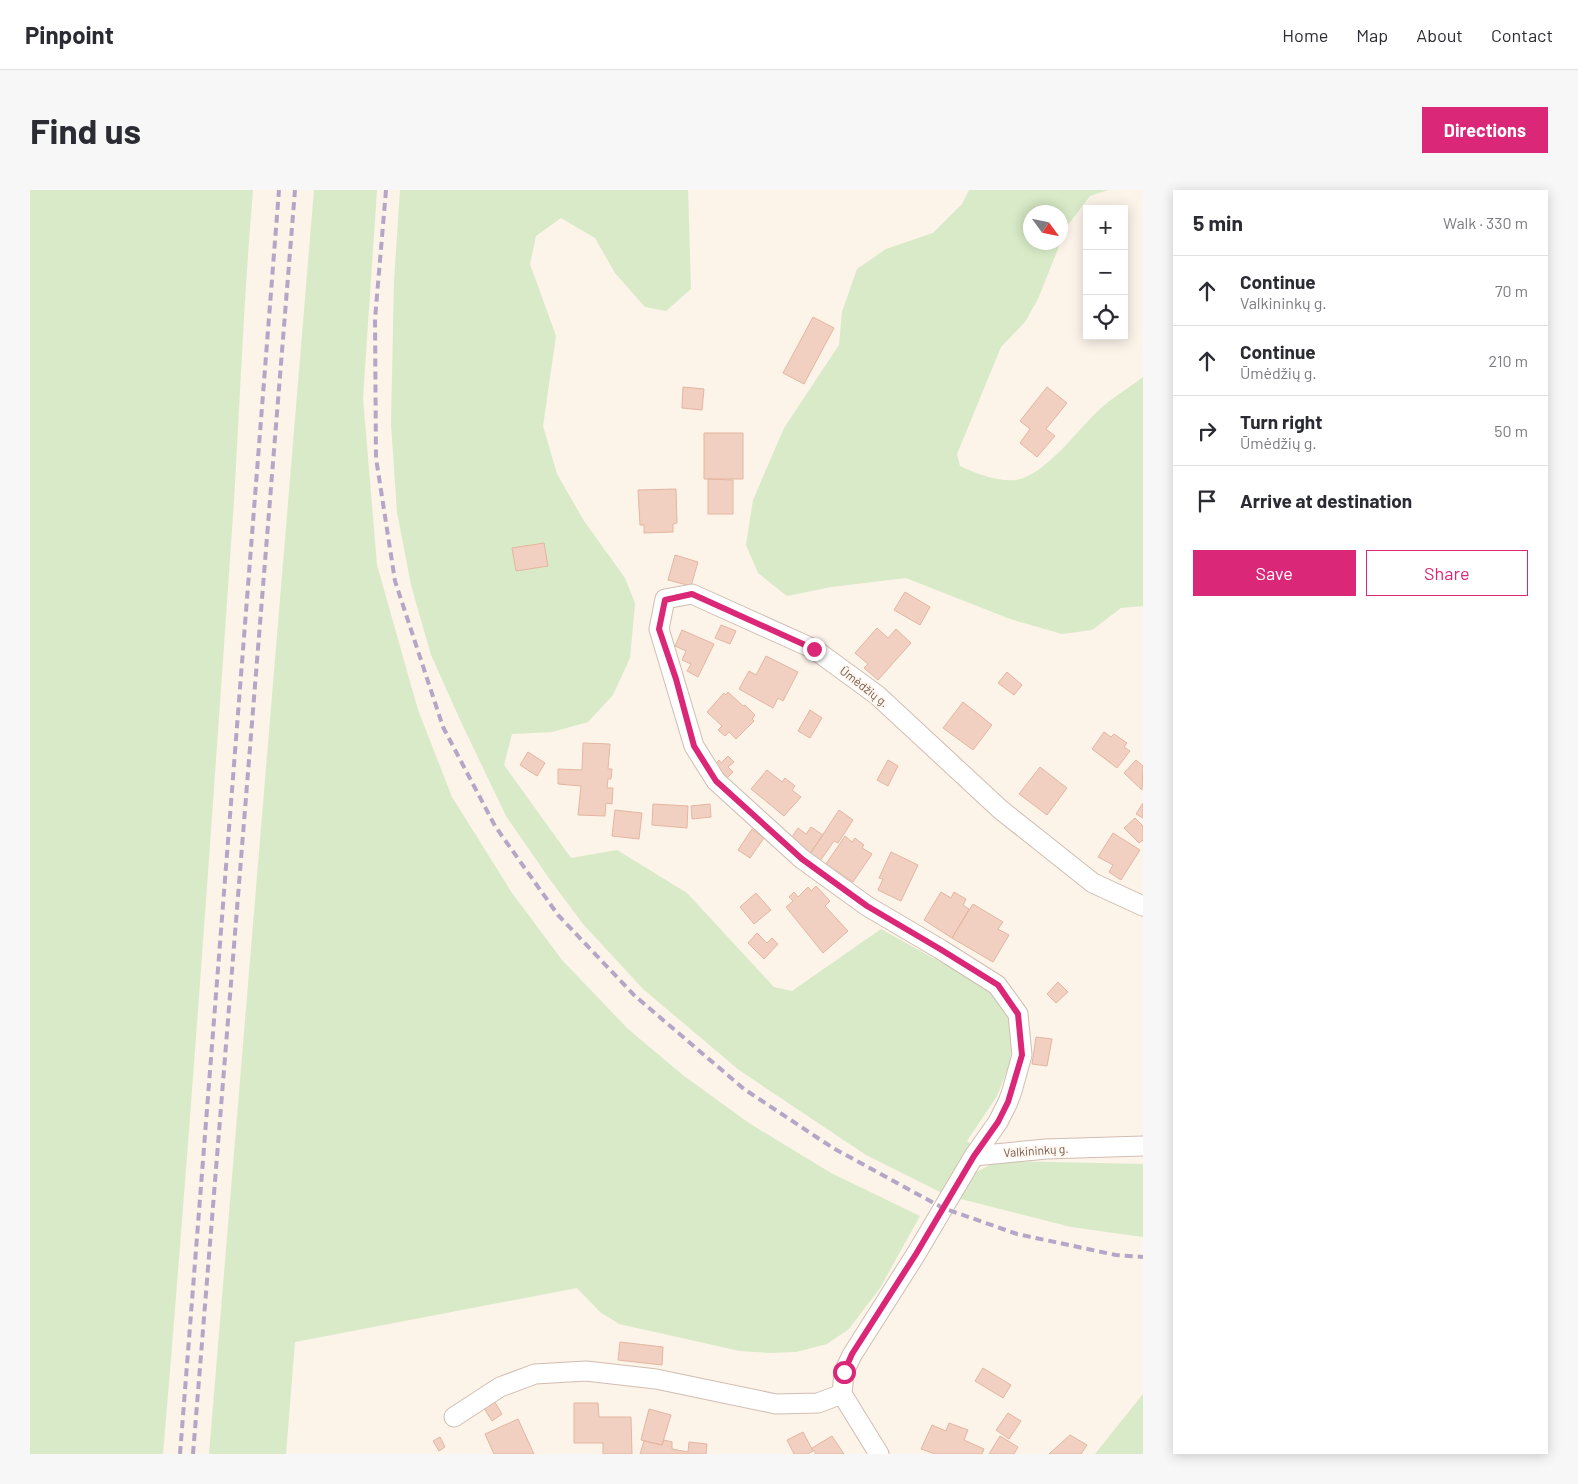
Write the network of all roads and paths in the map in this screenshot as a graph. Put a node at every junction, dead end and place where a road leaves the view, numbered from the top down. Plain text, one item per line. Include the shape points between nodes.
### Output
1 (1143, 906) edge
2 (1143, 1146) edge
3 (974, 1156) junction
4 (842, 1394) junction
5 (454, 1417) dead end
6 (879, 1454) edge

1 - 3 street, Ūmėdžių g. via 1093,883 1001,810 877,695 814,649 692,594 665,600 659,629 694,746 716,781 802,859 867,906 998,985 1018,1014 1022,1055 1012,1091 998,1122
2 - 3 street, Valkininkų g. via 1046,1149
3 - 4 street via 852,1354 844,1372
4 - 5 street via 818,1403 776,1404 656,1379 586,1370 535,1374 500,1387
4 - 6 street

